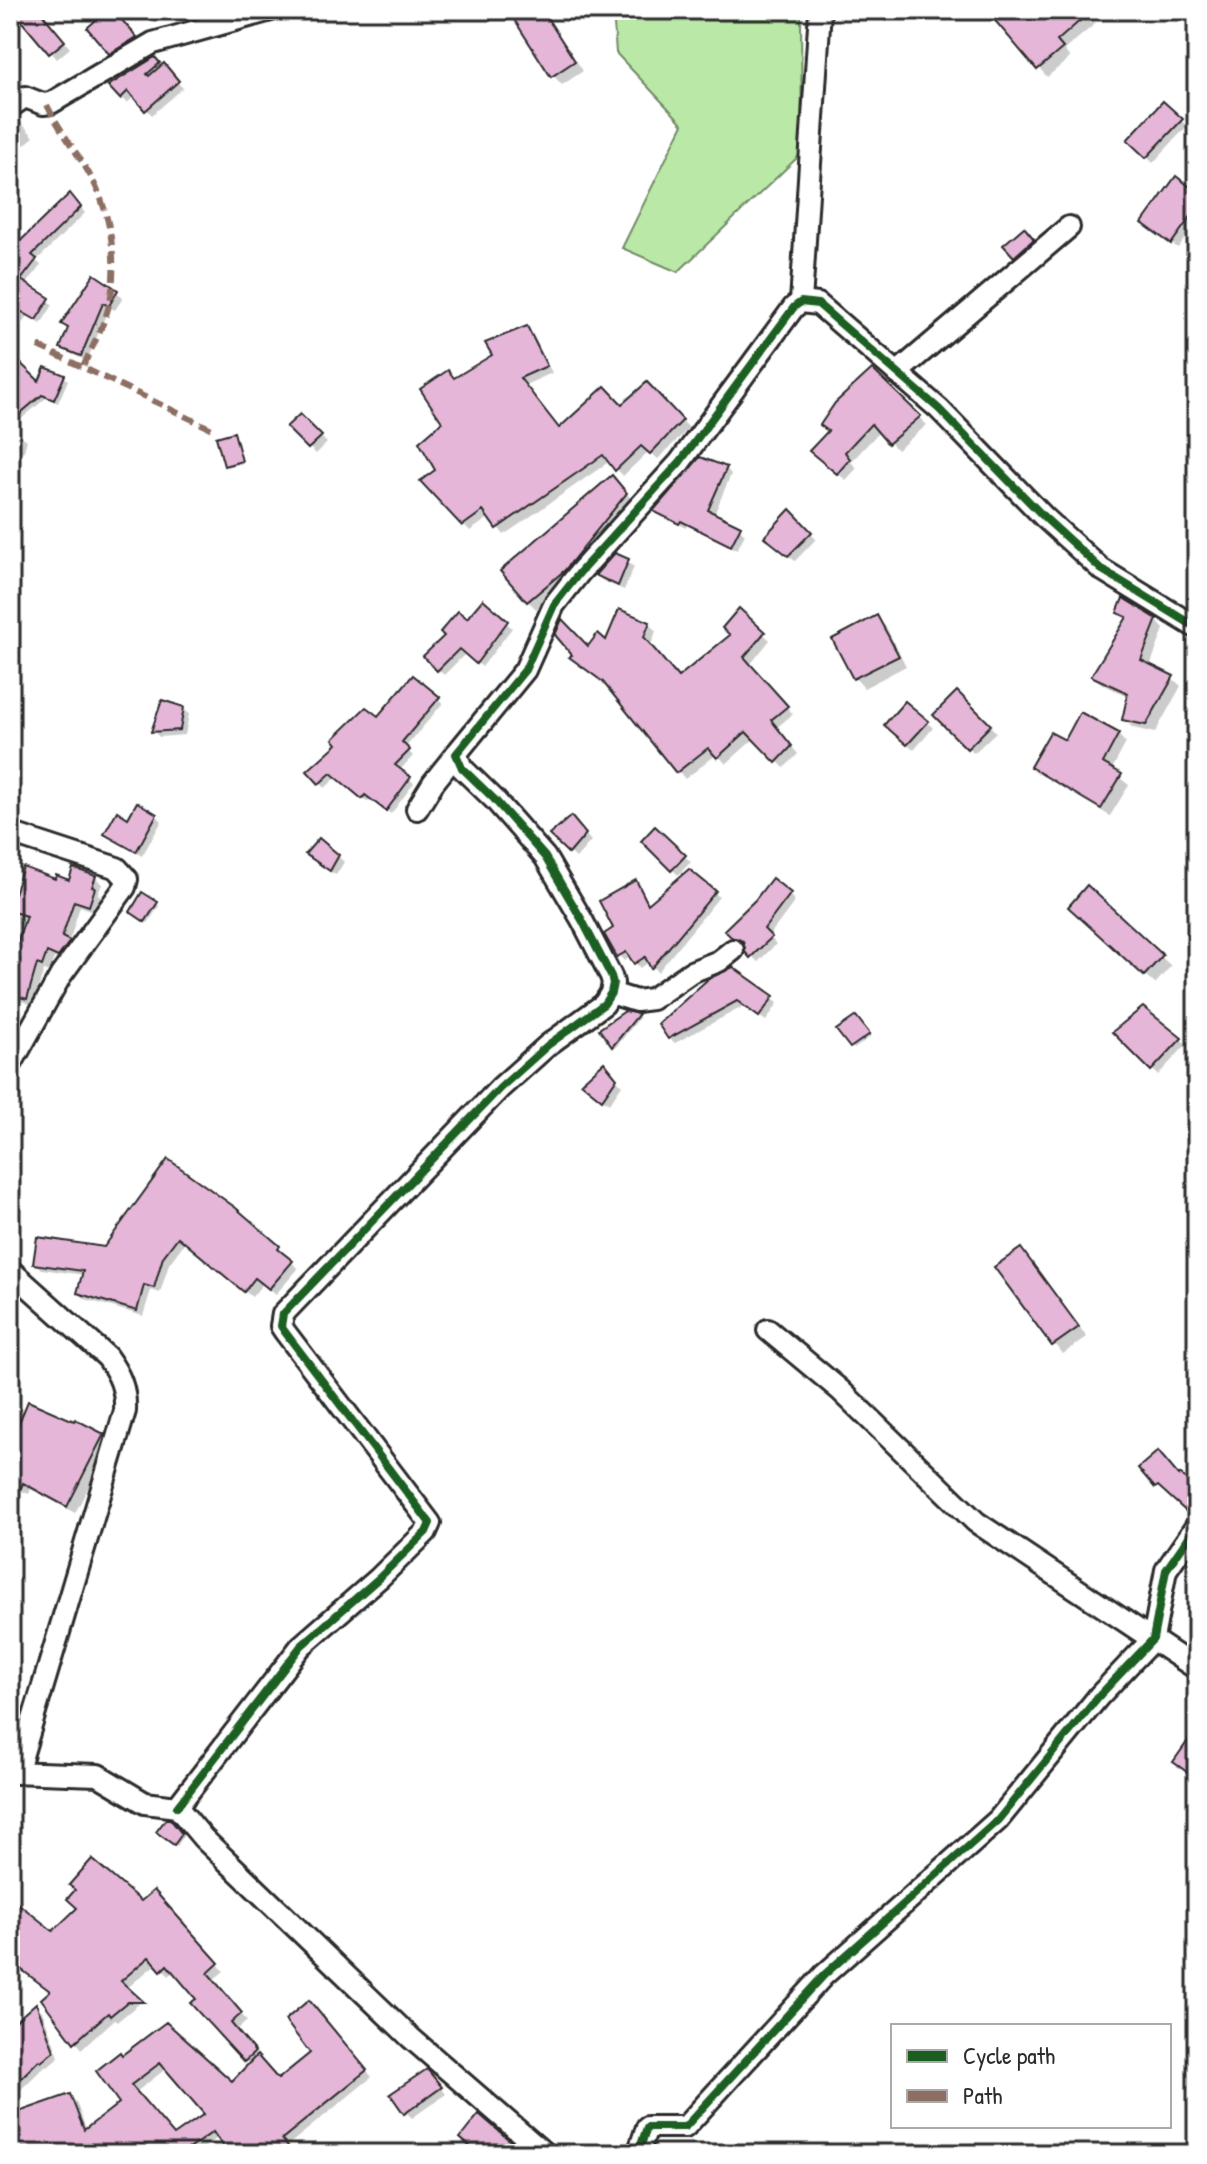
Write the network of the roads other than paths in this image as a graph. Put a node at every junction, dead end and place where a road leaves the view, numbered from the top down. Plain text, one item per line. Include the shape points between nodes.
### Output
1 (271, 10) edge
2 (820, 10) edge
3 (10, 107) edge
4 (1069, 227) dead end
5 (801, 302) junction
6 (897, 373) junction
7 (1197, 628) edge
8 (456, 754) junction
9 (417, 809) dead end
10 (10, 833) edge
11 (733, 950) dead end
12 (611, 993) junction
13 (10, 1066) edge
14 (10, 1270) edge
15 (768, 1330) dead end
16 (1197, 1525) edge
17 (1153, 1639) junction
18 (1197, 1669) edge
19 (14, 1772) edge
20 (177, 1807) junction
21 (545, 2154) edge
22 (638, 2154) edge

1 - 3 street via 153,43 51,103 25,97
2 - 5 street
4 - 6 street
5 - 6 street via 818,304
5 - 8 street via 680,462 554,605 525,670
6 - 7 street via 1101,569
8 - 9 street
8 - 12 street via 462,768 545,857 611,976
10 - 13 street via 117,868 127,879 61,975
11 - 12 street via 652,999 636,1001
12 - 20 street via 500,1088 283,1314 285,1332 430,1523 379,1578 301,1646
14 - 19 street via 107,1357 126,1392 125,1411
15 - 17 street via 840,1390 976,1522
16 - 17 street via 1166,1570
17 - 18 street
17 - 22 street via 998,1820 824,1975 685,2127 647,2127
19 - 20 street via 98,1775 145,1803
20 - 21 street via 411,2038

